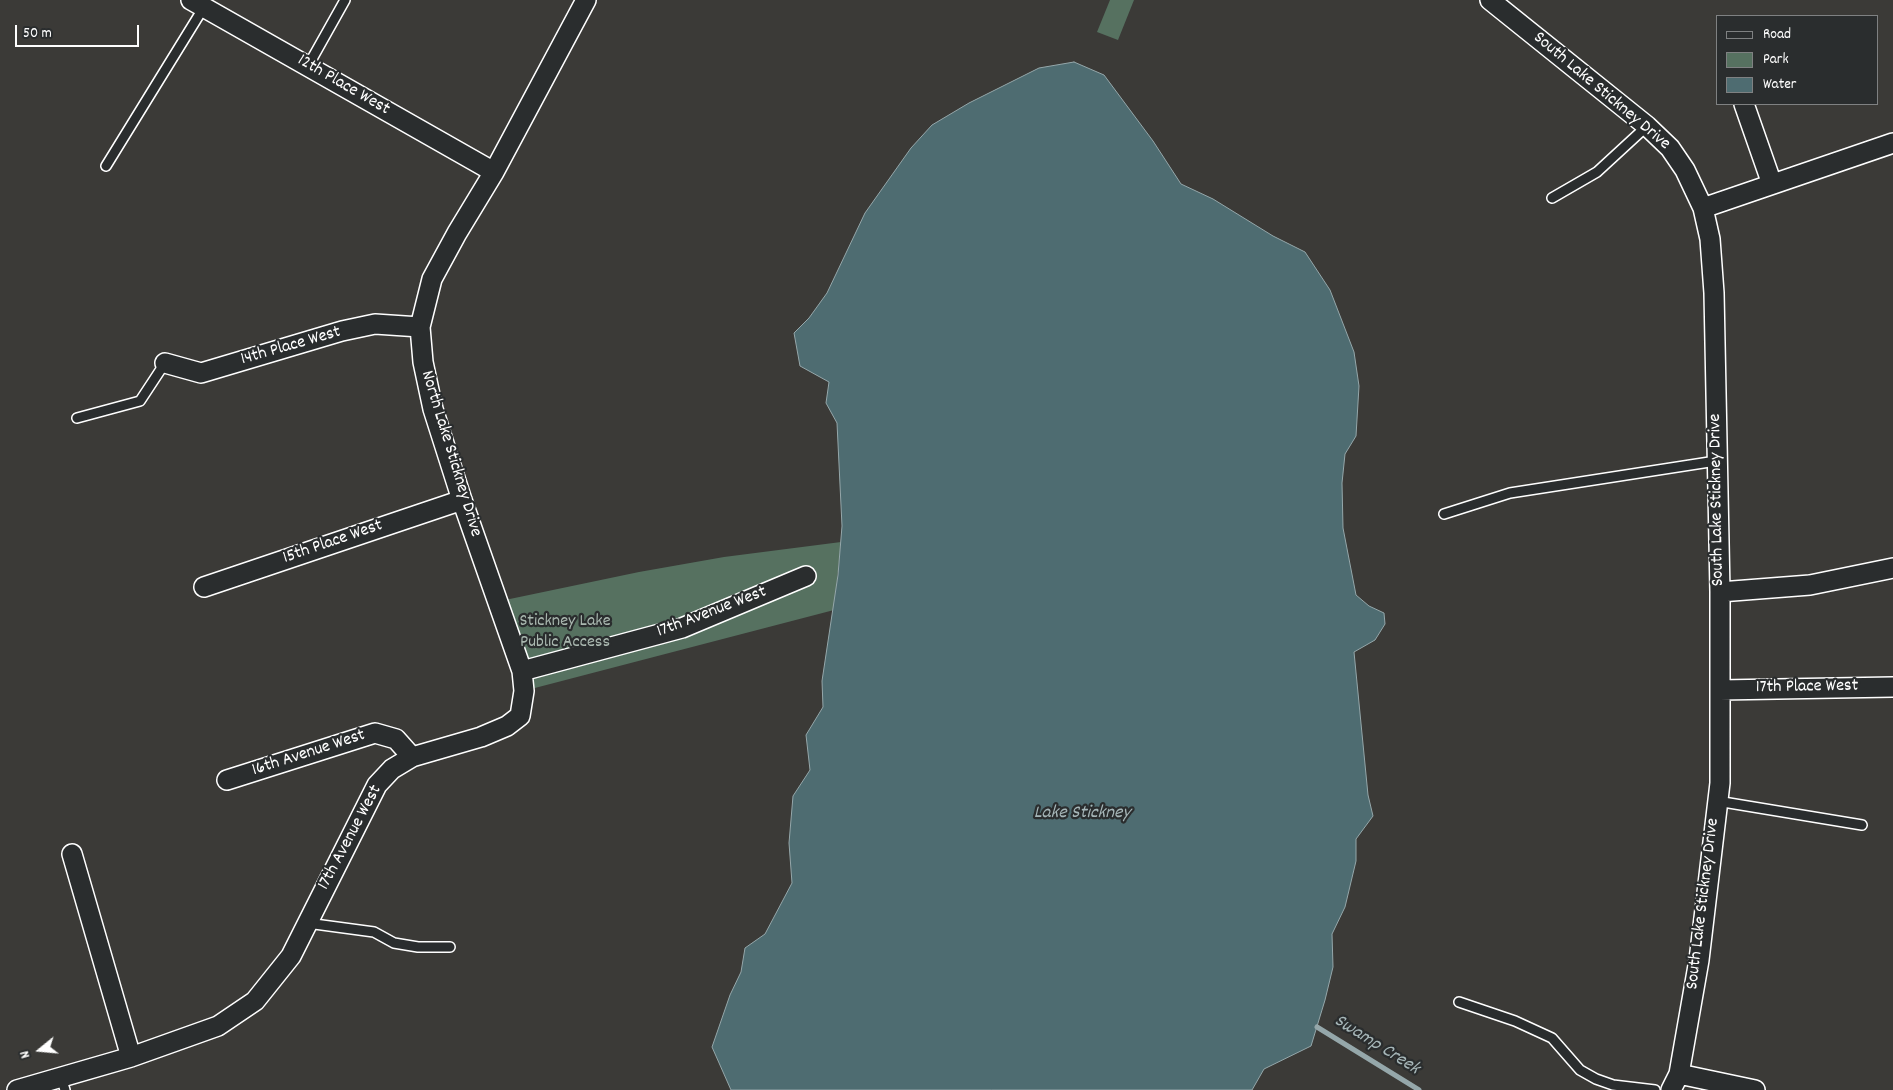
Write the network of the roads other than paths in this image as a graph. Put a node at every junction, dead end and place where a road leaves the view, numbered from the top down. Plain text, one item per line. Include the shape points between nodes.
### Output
1 (345, 0) edge
2 (586, 0) edge
3 (1490, 0) edge
4 (198, 4) edge
5 (308, 66) junction
6 (1744, 105) edge
7 (1648, 126) junction
8 (1893, 143) edge
9 (106, 166) dead end
10 (494, 172) junction
11 (1772, 184) junction
12 (1552, 198) dead end
13 (1702, 208) junction
14 (420, 327) junction
15 (165, 363) joint
16 (77, 418) dead end
17 (1716, 461) junction
18 (462, 500) junction
19 (1444, 514) dead end
20 (1893, 568) edge
21 (806, 576) dead end
22 (204, 587) dead end
23 (1720, 592) junction
24 (522, 671) junction
25 (1893, 687) edge
26 (1720, 690) junction
27 (412, 758) junction
28 (228, 780) dead end
29 (1718, 801) junction
30 (1862, 825) dead end
31 (72, 854) dead end
32 (307, 923) junction
33 (450, 947) dead end
34 (1459, 1002) dead end
35 (131, 1056) junction
36 (1675, 1082) edge
37 (63, 1084) edge
38 (17, 1090) edge
39 (1655, 1090) edge
40 (1755, 1090) edge

1 - 5 lane
2 - 10 street, North Lake Stickney Drive
3 - 7 street, South Lake Stickney Drive
4 - 5 street, 12th Place West
4 - 9 lane
5 - 10 street, 12th Place West
6 - 11 street
7 - 12 lane via 1597,172
7 - 13 street, South Lake Stickney Drive via 1670,148 1685,170
8 - 11 street
10 - 14 street, North Lake Stickney Drive via 432,279
11 - 13 street
13 - 17 street, South Lake Stickney Drive via 1710,239 1714,293
14 - 15 street, 14th Place West via 375,324 201,373
14 - 18 street, North Lake Stickney Drive via 423,362 433,409
15 - 16 lane via 140,401
17 - 19 lane via 1510,492
17 - 23 street, South Lake Stickney Drive
18 - 22 street, 15th Place West
18 - 24 street, North Lake Stickney Drive
20 - 23 street via 1810,585
21 - 24 street, 17th Avenue West via 682,628
23 - 26 street, South Lake Stickney Drive
24 - 27 street, 17th Avenue West via 524,691 520,716 507,726 481,737
25 - 26 street, 17th Place West
26 - 29 street, South Lake Stickney Drive
27 - 28 street, 16th Avenue West via 396,739 375,733
27 - 32 street, 17th Avenue West via 392,769 378,785
29 - 30 lane
29 - 36 street, South Lake Stickney Drive via 1699,960
31 - 35 street
32 - 33 lane via 374,932 394,943
32 - 35 street, 17th Avenue West via 291,956 255,1001 218,1026
34 - 39 lane via 1515,1020 1552,1038 1580,1070 1596,1080
35 - 37 street, 17th Avenue West
36 - 40 street
37 - 38 street, 17th Avenue West

